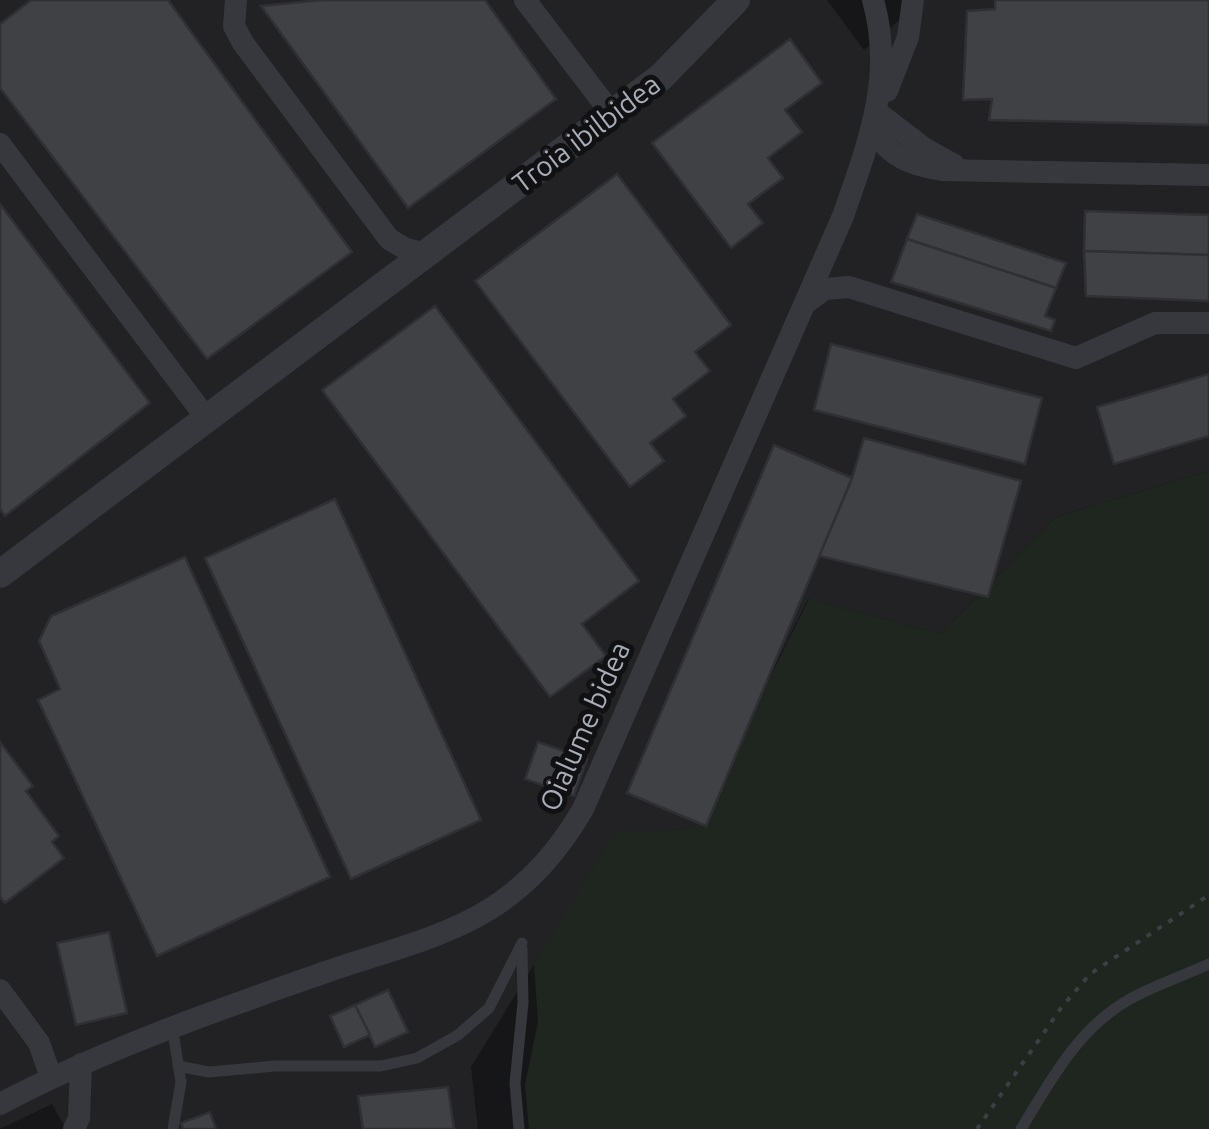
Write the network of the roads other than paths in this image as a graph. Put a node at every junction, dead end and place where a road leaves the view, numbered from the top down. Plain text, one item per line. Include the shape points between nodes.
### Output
1 (236, 0) edge
2 (525, 0) edge
3 (736, 0) edge
4 (873, 0) edge
5 (913, 0) edge
6 (612, 114) junction
7 (875, 121) junction
8 (0, 144) edge
9 (1209, 175) edge
10 (426, 254) junction
11 (804, 306) junction
12 (1209, 323) edge
13 (207, 419) junction
14 (7, 562) edge
15 (1209, 964) edge
16 (0, 990) edge
17 (172, 1026) junction
18 (81, 1064) junction
19 (178, 1066) junction
20 (52, 1077) junction
21 (0, 1104) edge
22 (74, 1129) edge
23 (174, 1129) edge
24 (519, 1129) edge
25 (1021, 1129) edge

1 - 10 street via 234,26 243,43 389,239
2 - 6 street
3 - 6 street, Troia ibilbidea via 661,77
4 - 7 street, Oialume bidea via 883,64
5 - 7 street, Oialume bidea via 900,62
6 - 10 street, Troia ibilbidea
7 - 9 street via 892,120 925,149 966,170
7 - 11 street, Oialume bidea
8 - 13 street
10 - 13 street, Troia ibilbidea
11 - 12 street via 826,289 848,287 1076,358 1155,322
11 - 17 street, Oialume bidea via 584,809 553,856 511,894 462,924
13 - 14 street, Troia ibilbidea
15 - 25 lane via 1130,999 1094,1024 1060,1064
16 - 20 street via 39,1042
17 - 18 street, Oialume bidea
17 - 19 lane
18 - 20 street, Oialume bidea
18 - 22 street
19 - 23 lane
19 - 24 lane via 209,1072 382,1066 417,1058 488,1008 522,943
20 - 21 street, Oialume bidea

